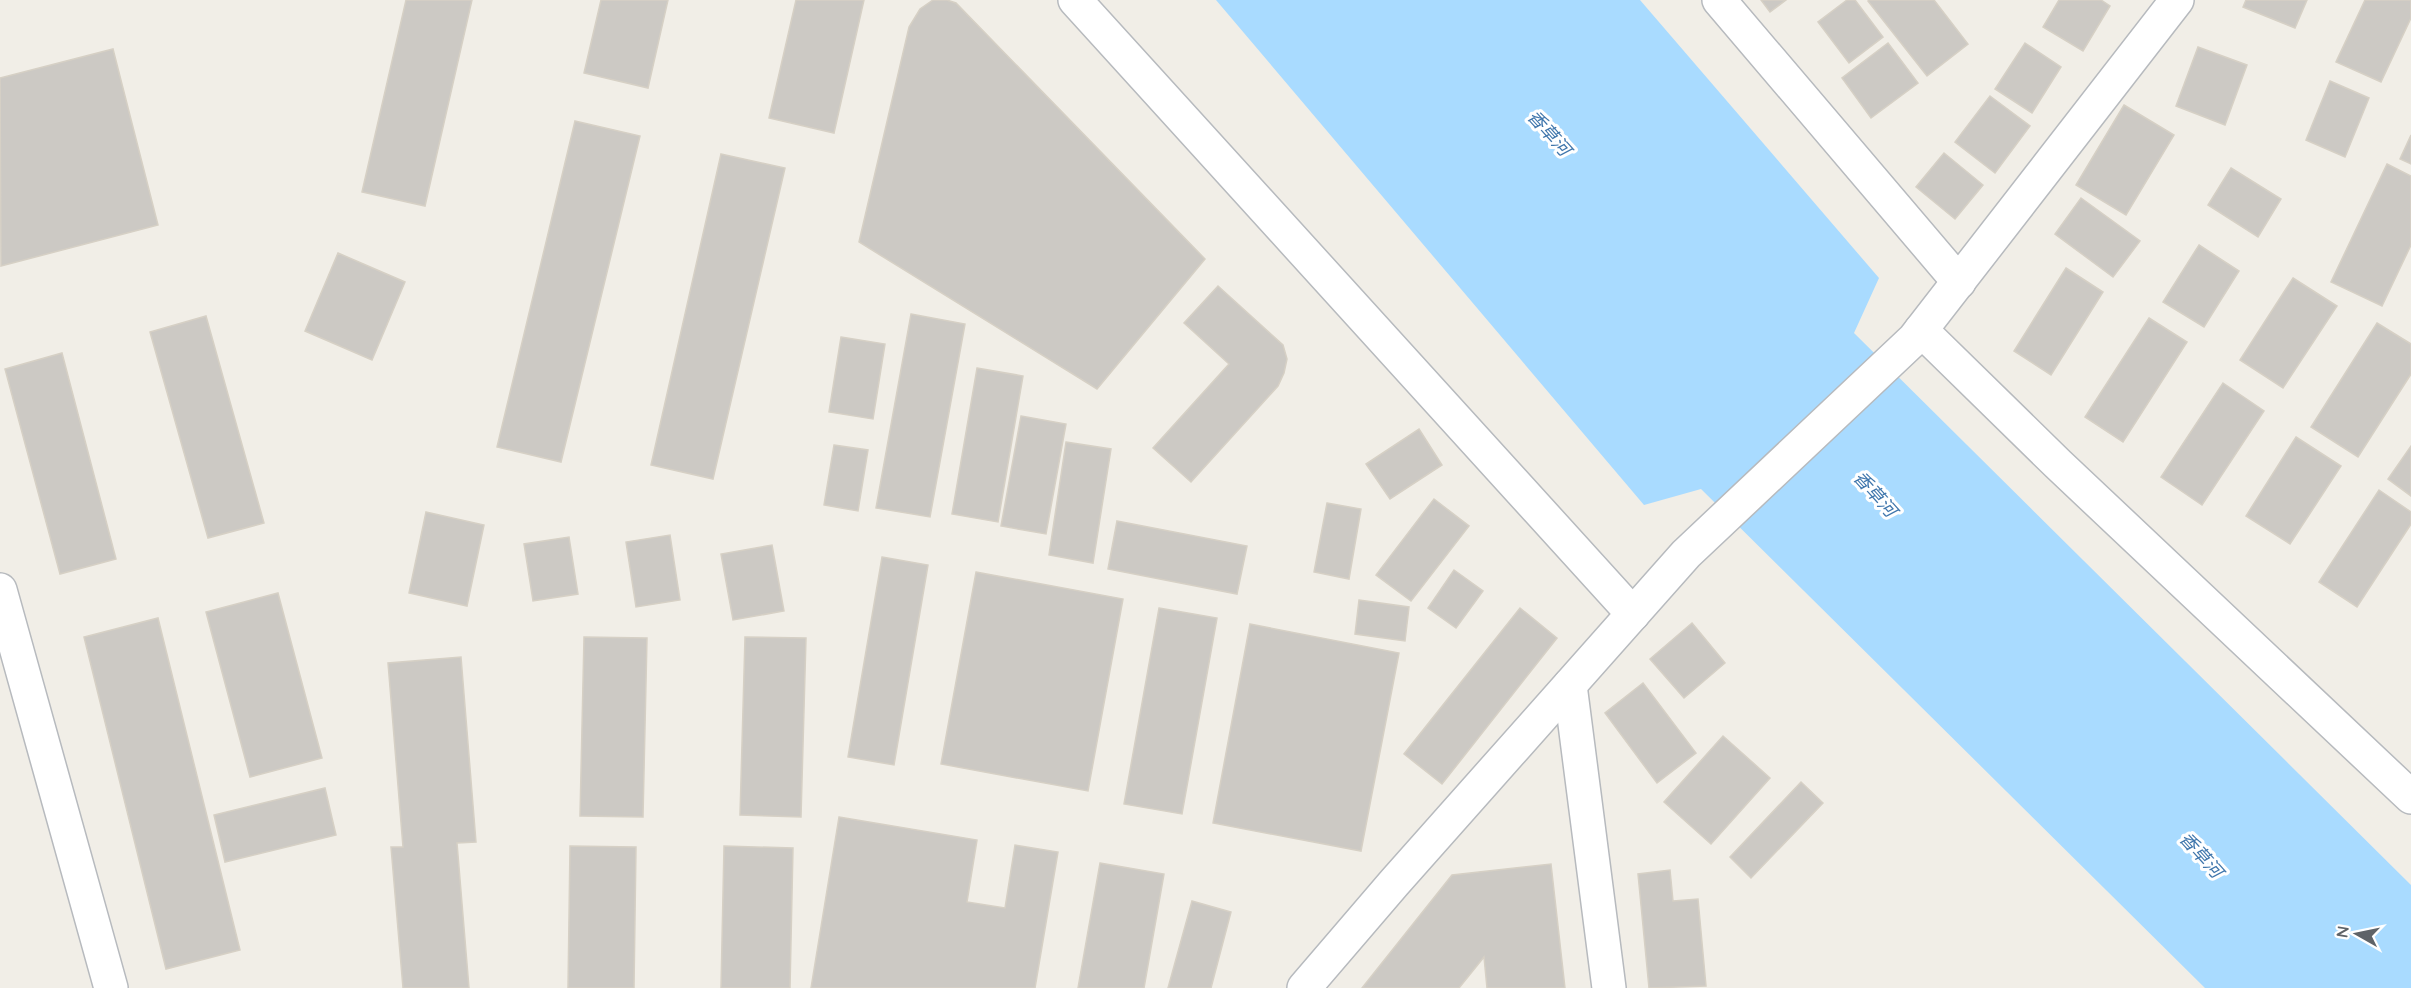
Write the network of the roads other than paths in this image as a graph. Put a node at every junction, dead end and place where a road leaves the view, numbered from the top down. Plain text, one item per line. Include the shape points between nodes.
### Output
1 (1075, 0) edge
2 (1719, 0) edge
3 (2177, 0) edge
4 (1959, 282) junction
5 (1918, 334) junction
6 (0, 590) edge
7 (1633, 614) junction
8 (1570, 685) junction
9 (2411, 797) edge
10 (111, 988) edge
11 (1304, 988) edge
12 (1609, 988) edge

1 - 7 street
2 - 4 street
3 - 4 street
4 - 5 street
5 - 7 street via 1686,554
5 - 9 street
6 - 10 street
7 - 8 street
8 - 11 street
8 - 12 street

